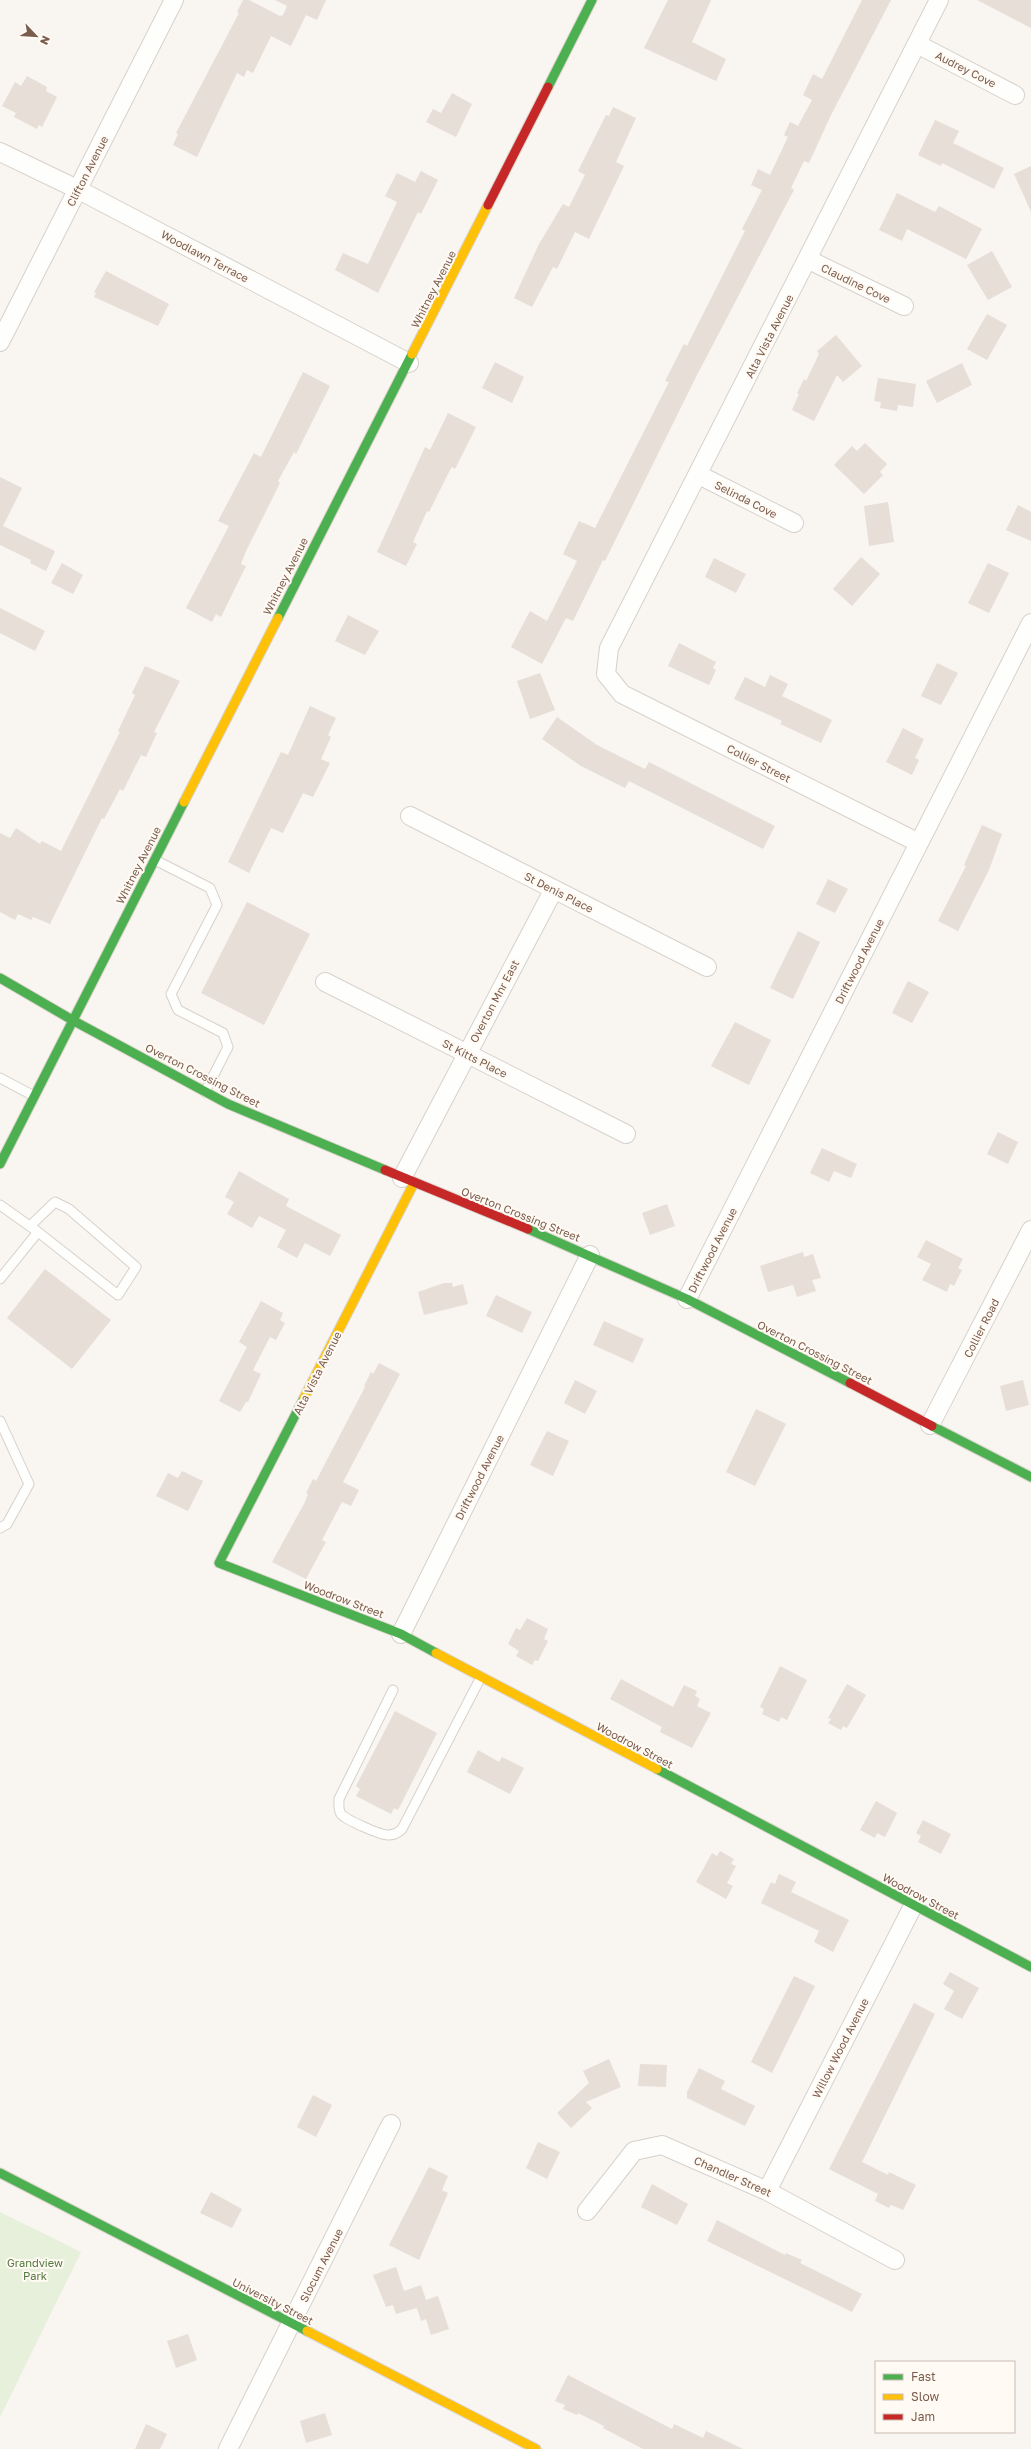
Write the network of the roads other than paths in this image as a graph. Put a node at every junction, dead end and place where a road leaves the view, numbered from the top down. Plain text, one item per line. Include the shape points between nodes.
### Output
1 (174, 0) edge
2 (592, 0) edge
3 (939, 0) edge
4 (917, 44) junction
5 (1015, 95) dead end
6 (0, 152) edge
7 (77, 189) junction
8 (809, 260) junction
9 (904, 306) dead end
10 (0, 342) edge
11 (409, 363) junction
12 (698, 475) junction
13 (794, 523) dead end
14 (1031, 623) edge
15 (606, 674) joint
16 (410, 816) dead end
17 (919, 844) junction
18 (154, 860) junction
19 (554, 889) junction
20 (708, 967) dead end
21 (0, 978) edge
22 (325, 982) dead end
23 (74, 1022) junction
24 (467, 1054) junction
25 (0, 1078) edge
26 (206, 1092) junction
27 (35, 1097) junction
28 (626, 1134) dead end
29 (3, 1152) edge
30 (0, 1164) edge
31 (408, 1180) junction
32 (0, 1205) edge
33 (34, 1229) junction
34 (1031, 1230) edge
35 (590, 1255) junction
36 (0, 1279) edge
37 (687, 1299) junction
38 (0, 1421) edge
39 (930, 1425) junction
40 (1031, 1477) edge
41 (0, 1528) edge
42 (219, 1563) joint
43 (400, 1634) junction
44 (481, 1677) junction
45 (393, 1690) dead end
46 (913, 1906) junction
47 (1031, 1967) edge
48 (391, 2124) dead end
49 (0, 2173) edge
50 (767, 2191) junction
51 (587, 2211) dead end
52 (895, 2260) dead end
53 (291, 2324) junction
54 (228, 2449) edge
55 (536, 2449) edge

1 - 7 street, Clifton Avenue
2 - 11 main road, Whitney Avenue
3 - 4 street, Alta Vista Avenue
4 - 5 street, Audrey Cove
4 - 8 street, Alta Vista Avenue
6 - 7 street, Woodlawn Terrace
7 - 10 street, Clifton Avenue
7 - 11 street, Woodlawn Terrace
8 - 9 street, Claudine Cove
8 - 12 street, Alta Vista Avenue
11 - 18 main road, Whitney Avenue
12 - 13 street, Selinda Cove
12 - 15 street, Alta Vista Avenue via 609,648
14 - 17 street, Driftwood Avenue
15 - 17 street, Collier Street via 622,694
16 - 19 street, St Denis Place
17 - 37 street, Driftwood Avenue
18 - 23 main road, Whitney Avenue
18 - 26 lane via 210,888 217,905 171,994 178,1010 223,1033 228,1047
19 - 20 street, St Denis Place
19 - 24 street, Overton Mnr East
21 - 23 main road, Overton Crossing Street
22 - 24 street, St Kitts Place
23 - 26 main road, Overton Crossing Street
23 - 27 main road, Whitney Avenue
24 - 28 street, St Kitts Place
24 - 31 street, Overton Mnr East
25 - 27 lane
26 - 31 main road, Overton Crossing Street via 228,1104
27 - 29 main road, Whitney Avenue
29 - 30 main road, Whitney Avenue
31 - 35 main road, Overton Crossing Street
31 - 42 main road, Alta Vista Avenue
32 - 33 lane
33 - 33 lane via 118,1295 136,1267 69,1209 55,1202
33 - 36 lane
34 - 39 street, Collier Road
35 - 37 main road, Overton Crossing Street
35 - 43 street, Driftwood Avenue
37 - 39 main road, Overton Crossing Street
38 - 41 lane via 29,1484 7,1524
39 - 40 main road, Overton Crossing Street
42 - 43 main road, Woodrow Street
43 - 44 main road, Woodrow Street
44 - 45 lane via 402,1829 395,1834 387,1835 342,1814 339,1799
44 - 46 main road, Woodrow Street
46 - 47 main road, Woodrow Street
46 - 50 street, Willow Wood Avenue
48 - 53 street, Slocum Avenue
49 - 53 main road, University Street
50 - 51 street, Chandler Street via 662,2145 634,2151
50 - 52 street, Chandler Street
53 - 54 street, Slocum Avenue
53 - 55 main road, University Street

